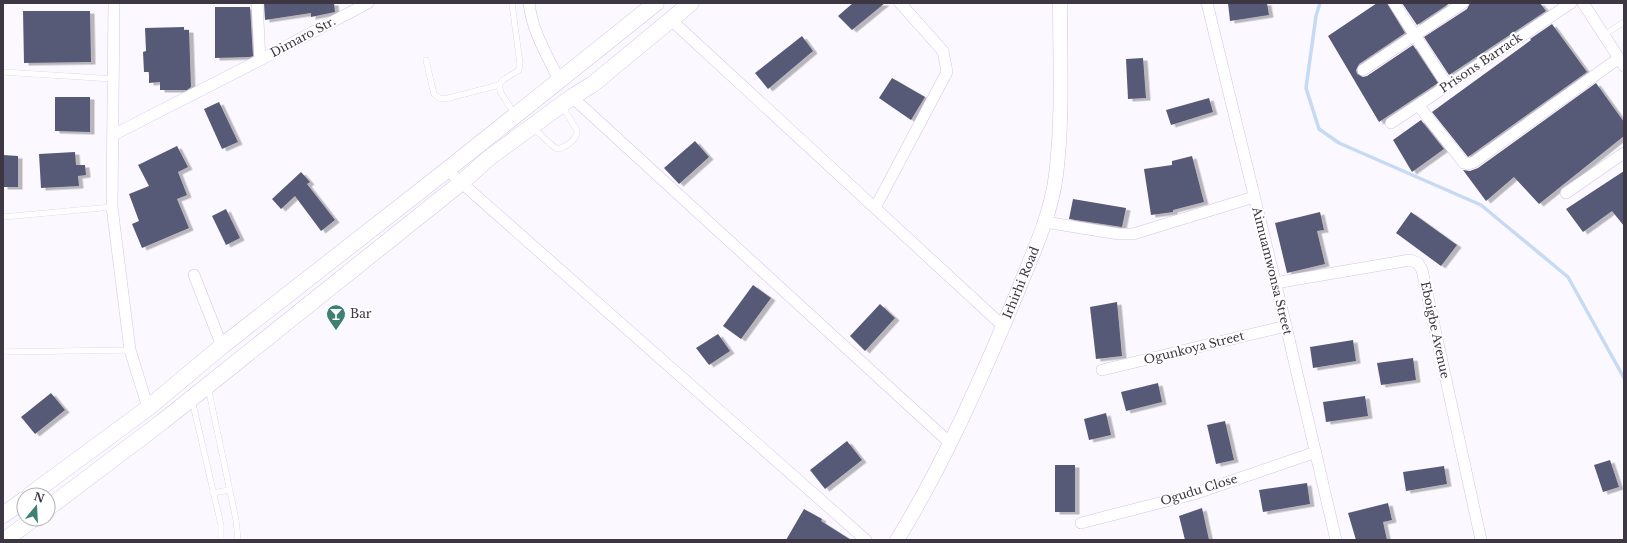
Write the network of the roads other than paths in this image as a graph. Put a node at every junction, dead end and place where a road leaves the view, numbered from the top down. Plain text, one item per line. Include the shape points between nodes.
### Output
1 (114, 3) edge
2 (257, 3) edge
3 (368, 3) edge
4 (512, 3) edge
5 (529, 3) edge
6 (656, 3) edge
7 (691, 3) edge
8 (900, 3) edge
9 (1060, 3) edge
10 (1206, 3) edge
11 (1394, 3) edge
12 (1463, 3) edge
13 (1571, 3) edge
14 (1583, 3) edge
15 (670, 19) junction
16 (1624, 22) edge
17 (1415, 35) junction
18 (1604, 35) junction
19 (260, 60) junction
20 (426, 60) dead end
21 (1621, 62) edge
22 (1363, 70) dead end
23 (3, 72) edge
24 (114, 79) junction
25 (559, 80) junction
26 (499, 85) junction
27 (1447, 85) junction
28 (567, 101) junction
29 (1418, 105) junction
30 (516, 115) junction
31 (1391, 123) dead end
32 (532, 126) junction
33 (113, 135) junction
34 (1624, 153) edge
35 (447, 170) junction
36 (462, 182) junction
37 (1566, 192) dead end
38 (1254, 197) junction
39 (112, 207) junction
40 (875, 208) junction
41 (3, 217) edge
42 (1045, 222) junction
43 (194, 275) dead end
44 (1275, 283) junction
45 (1003, 326) junction
46 (1286, 326) junction
47 (222, 346) junction
48 (130, 350) junction
49 (3, 352) edge
50 (1102, 370) dead end
51 (208, 385) junction
52 (192, 398) junction
53 (148, 408) junction
54 (950, 443) junction
55 (1316, 452) junction
56 (41, 487) edge
57 (229, 490) junction
58 (213, 493) junction
59 (56, 502) edge
60 (16, 506) edge
61 (3, 515) edge
62 (1081, 523) dead end
63 (23, 527) edge
64 (6, 540) edge
65 (221, 540) edge
66 (238, 540) edge
67 (866, 540) edge
68 (897, 540) edge
69 (1336, 540) edge
70 (1481, 540) edge

1 - 24 street
2 - 19 street
3 - 19 street, Dimaro Str.
4 - 26 lane via 520,64 519,70
5 - 25 street via 537,34
6 - 25 main road
7 - 15 main road
8 - 40 street via 943,51 947,72
9 - 42 street, Irhirhi Road via 1059,136 1056,176
10 - 38 street, Aimuamwonsa Street
11 - 17 street
12 - 17 street
13 - 27 street, Prisons Barrack
14 - 18 street
15 - 28 main road via 593,84
15 - 40 street
16 - 18 lane
17 - 22 street
17 - 27 street
18 - 21 street
19 - 33 street, Dimaro Str.
20 - 26 lane via 434,94 439,98 445,99
21 - 29 street via 1468,164 1464,163
23 - 24 lane
24 - 33 street
25 - 30 main road
26 - 30 lane
27 - 29 street, Prisons Barrack
28 - 32 main road
28 - 32 lane via 578,134 563,148 554,147
28 - 54 street
29 - 31 street, Prisons Barrack
30 - 35 main road
32 - 36 main road
33 - 39 street
34 - 37 street
35 - 36 street
35 - 47 main road
36 - 51 main road
36 - 67 street
38 - 42 street via 1133,234
38 - 44 street, Aimuamwonsa Street
39 - 41 lane
39 - 48 street
40 - 45 street
42 - 45 street, Irhirhi Road
43 - 47 street
44 - 46 street, Aimuamwonsa Street
44 - 70 street, Eboigbe Avenue via 1410,260 1418,263 1422,270
45 - 54 street, Irhirhi Road
46 - 50 street, Ogunkoya Street
46 - 55 street, Aimuamwonsa Street
47 - 53 main road
48 - 49 lane
48 - 53 street
51 - 52 main road
51 - 57 lane
52 - 58 lane
52 - 59 main road
53 - 56 main road
54 - 68 street, Irhirhi Road via 923,498
55 - 62 street, Ogudu Close via 1194,494
55 - 69 street, Aimuamwonsa Street
57 - 58 lane
57 - 66 lane
58 - 65 lane via 221,524
60 - 61 main road
63 - 64 main road

